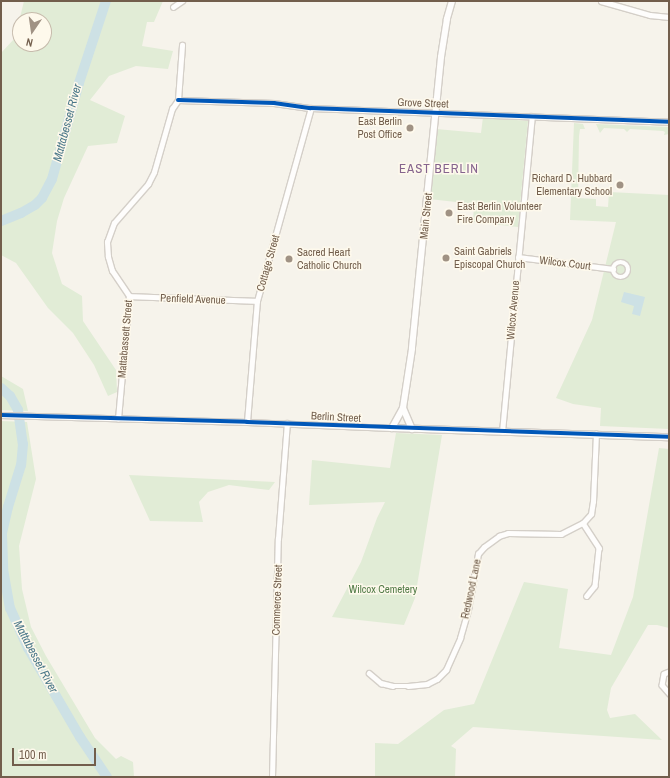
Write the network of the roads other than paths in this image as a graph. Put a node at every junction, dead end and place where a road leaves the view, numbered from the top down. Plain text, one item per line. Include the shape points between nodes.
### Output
1 (182, 1) edge
2 (452, 1) edge
3 (601, 1) edge
4 (172, 7) dead end
5 (669, 17) edge
6 (182, 45) dead end
7 (178, 100) junction
8 (311, 108) junction
9 (436, 112) junction
10 (532, 116) junction
11 (669, 122) edge
12 (518, 257) junction
13 (613, 269) dead end
14 (129, 296) junction
15 (257, 301) junction
16 (403, 408) junction
17 (1, 416) edge
18 (118, 419) junction
19 (247, 422) junction
20 (287, 423) junction
21 (392, 428) junction
22 (412, 429) junction
23 (502, 432) junction
24 (596, 434) junction
25 (669, 437) edge
26 (584, 523) junction
27 (587, 596) dead end
28 (669, 672) edge
29 (369, 673) dead end
30 (669, 693) edge
31 (272, 777) edge

1 - 4 street
2 - 9 street, Main Street via 446,19
3 - 5 street via 650,15
6 - 7 street, Mattabassett Street
7 - 8 street, Grove Street via 274,103
7 - 14 street, Mattabassett Street via 172,109 154,172 148,184 119,216 109,236 107,249 110,264
8 - 9 street, Grove Street
8 - 15 street, Cottage Street
9 - 10 street, Grove Street
9 - 16 street, Main Street via 412,349
10 - 11 street, Grove Street
10 - 12 street, Wilcox Avenue
12 - 13 street, Wilcox Court
12 - 23 street, Wilcox Avenue
14 - 15 street, Penfield Avenue
14 - 18 street, Mattabassett Street
15 - 19 street, Cottage Street
16 - 21 street, Main Street
16 - 22 street
17 - 18 street, Berlin Street
18 - 19 street, Berlin Street
19 - 20 street, Berlin Street
20 - 21 street, Berlin Street
20 - 31 street, Commerce Street via 278,539
21 - 22 street, Berlin Street
22 - 23 street, Berlin Street
23 - 24 street, Berlin Street
24 - 25 street, Berlin Street
24 - 26 street via 593,502 591,514
26 - 27 street via 599,548 595,586
26 - 29 street, Redwood Lane via 561,534 508,533 484,547 478,554 460,638 446,670 437,679 427,684 393,686 381,683
28 - 30 street via 664,674 662,686

